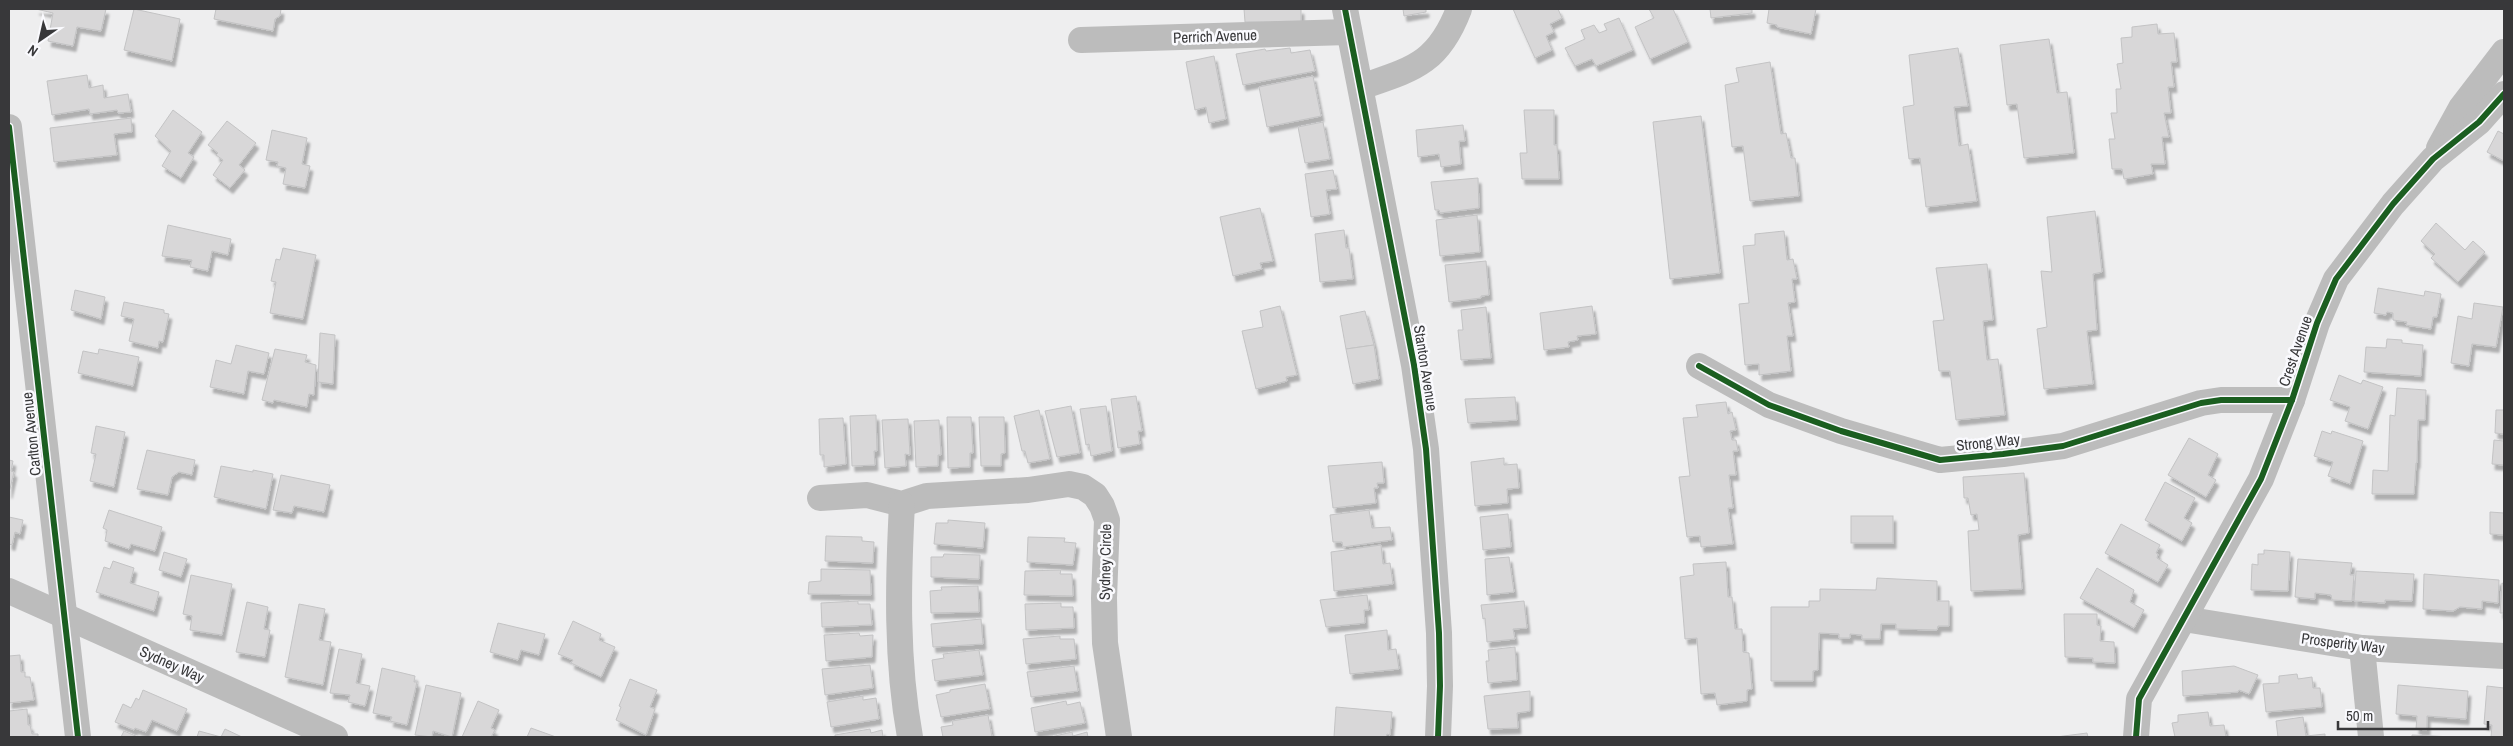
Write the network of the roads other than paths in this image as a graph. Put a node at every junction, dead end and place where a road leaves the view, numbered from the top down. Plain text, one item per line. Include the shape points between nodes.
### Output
1 (1459, 9) edge
2 (1347, 20) edge
3 (1081, 40) dead end
4 (2504, 52) edge
5 (1361, 87) junction
6 (2504, 94) edge
7 (9, 127) edge
8 (2433, 158) junction
9 (1700, 366) dead end
10 (2292, 400) junction
11 (820, 498) dead end
12 (902, 504) junction
13 (9, 591) edge
14 (64, 615) junction
15 (2184, 619) junction
16 (2362, 648) junction
17 (2504, 656) edge
18 (78, 737) edge
19 (335, 737) edge
20 (910, 737) edge
21 (1119, 737) edge
22 (1438, 737) edge
23 (2136, 737) edge
24 (2371, 737) edge

1 - 5 street via 1448,35 1426,61
2 - 3 street, Perrich Avenue
2 - 5 street, Stanton Avenue
4 - 8 street, Crest Avenue via 2461,108
5 - 22 street, Stanton Avenue via 1414,365 1426,449 1438,633
6 - 8 street, Crest Avenue via 2479,122
7 - 14 street, Carlton Avenue
8 - 10 street, Crest Avenue via 2336,279 2317,323
9 - 10 street, Strong Way via 1769,405 1841,431 1940,460 2063,446 2201,403
10 - 15 street, Crest Avenue via 2261,479
11 - 12 street via 868,495
12 - 20 street via 900,662
12 - 21 street, Sydney Circle via 927,496 1028,490 1069,484 1083,487 1095,495 1107,520 1105,643
13 - 14 street, Sydney Way
14 - 18 street, Carlton Avenue
14 - 19 street, Sydney Way
15 - 16 street, Prosperity Way
15 - 23 street, Crest Avenue via 2138,700
16 - 17 street, Prosperity Way
16 - 24 street

